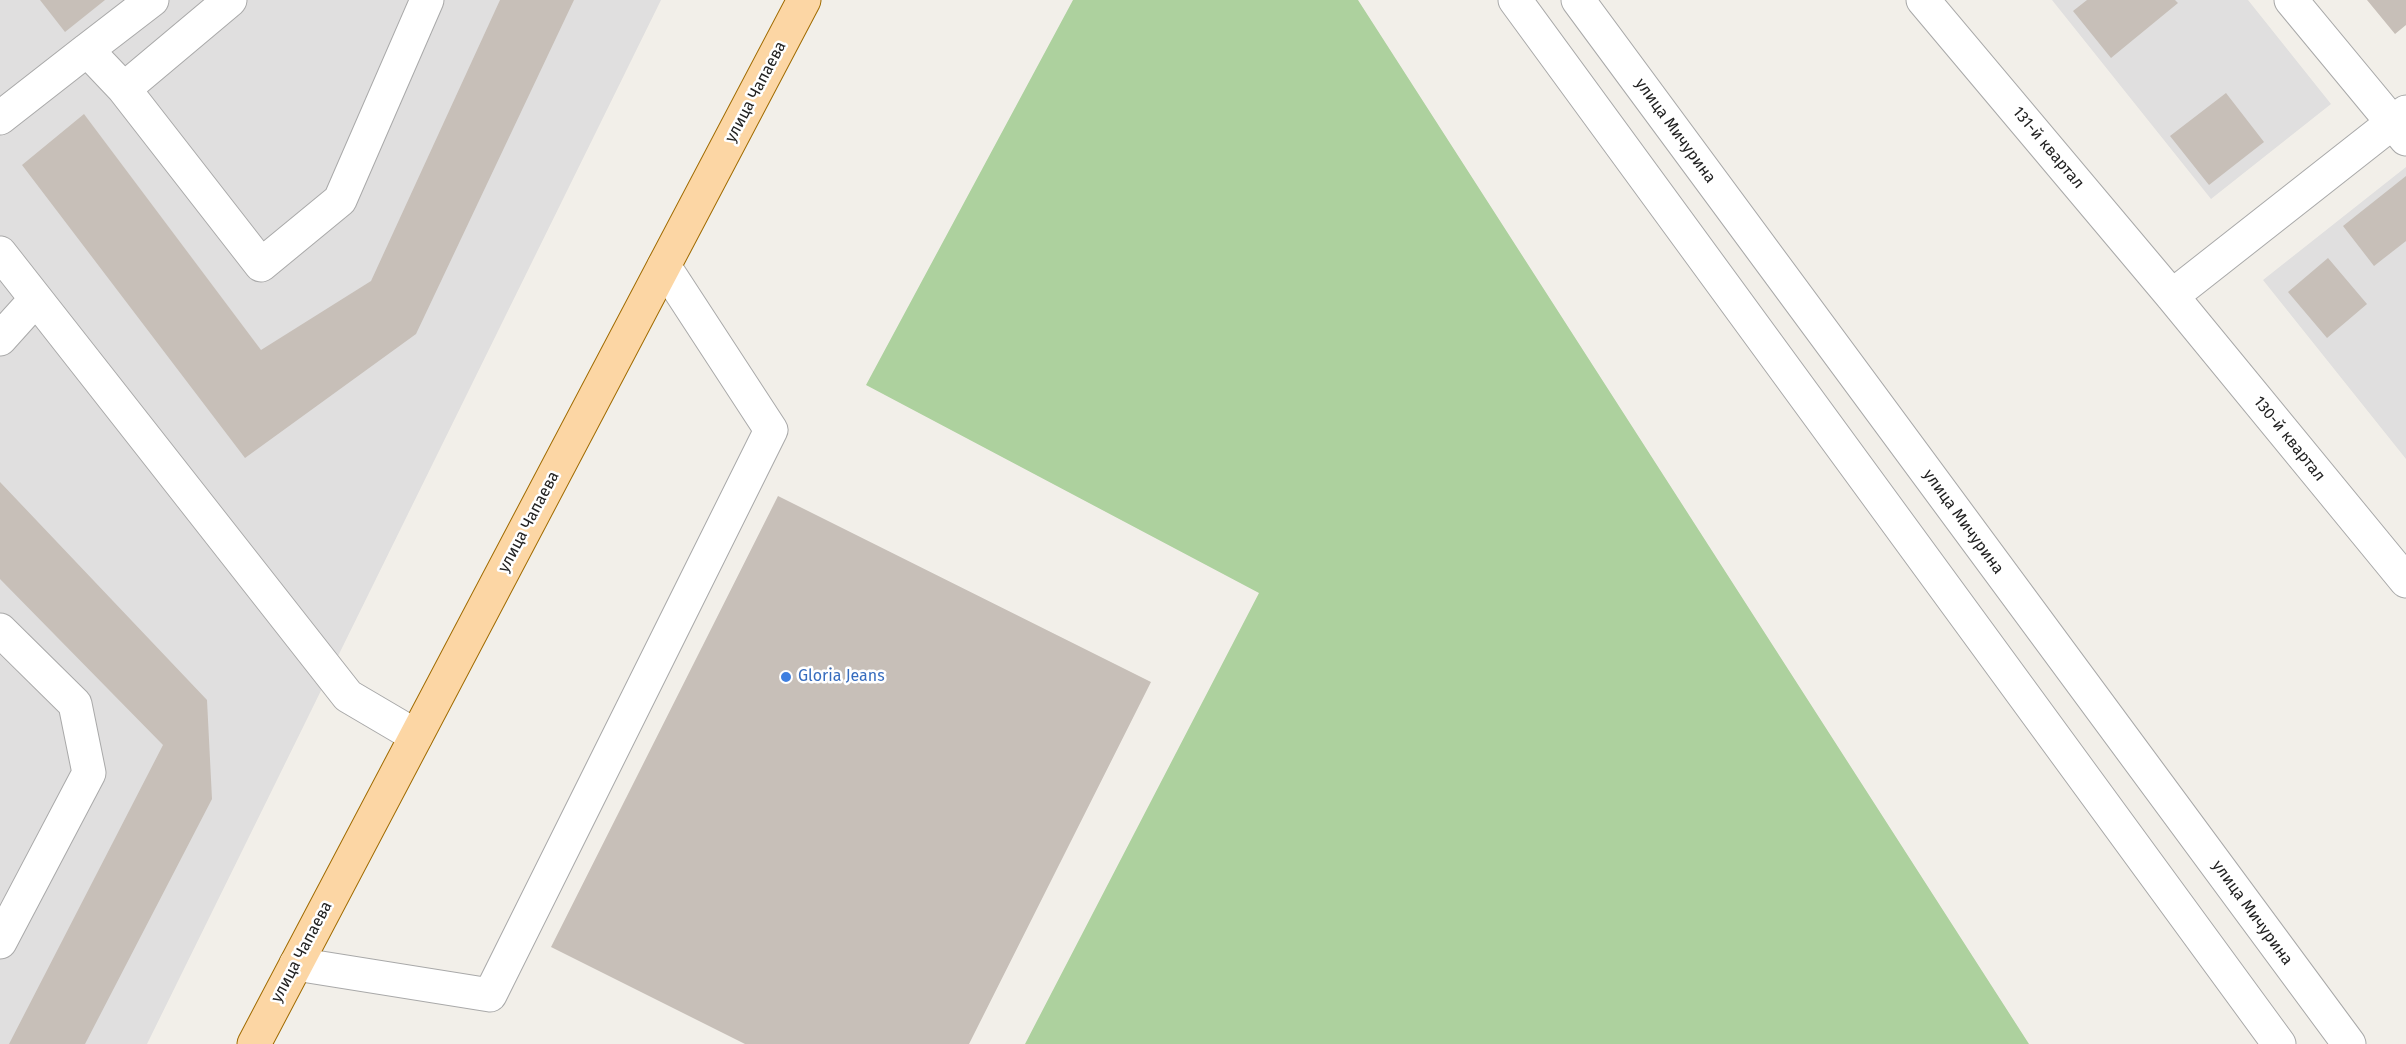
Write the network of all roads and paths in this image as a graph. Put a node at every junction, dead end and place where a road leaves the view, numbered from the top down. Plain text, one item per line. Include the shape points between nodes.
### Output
1 (152, 0) edge
2 (230, 0) edge
3 (427, 0) edge
4 (804, 0) edge
5 (1515, 0) edge
6 (1578, 0) edge
7 (1923, 0) edge
8 (2290, 0) edge
9 (87, 50) junction
10 (124, 89) junction
11 (0, 118) edge
12 (2401, 125) edge
13 (0, 253) edge
14 (664, 266) junction
15 (2172, 296) junction
16 (36, 299) junction
17 (0, 339) edge
18 (2406, 581) edge
19 (0, 630) edge
20 (416, 736) junction
21 (0, 942) edge
22 (296, 964) junction
23 (254, 1044) edge
24 (2279, 1044) edge
25 (2349, 1044) edge

1 - 9 street
2 - 10 street
3 - 10 street via 340,200 261,265
4 - 14 main road, улица Чапаева
5 - 24 street
6 - 25 street, улица Мичурина
7 - 15 street, 131-й квартал
8 - 12 street
9 - 10 street
9 - 11 street
12 - 15 street
13 - 16 street
14 - 20 main road, улица Чапаева
14 - 22 street via 771,430 490,995
15 - 18 street, 130-й квартал
16 - 17 street
16 - 20 street via 348,696
19 - 21 street via 75,704 89,773
20 - 22 main road, улица Чапаева
22 - 23 main road, улица Чапаева

